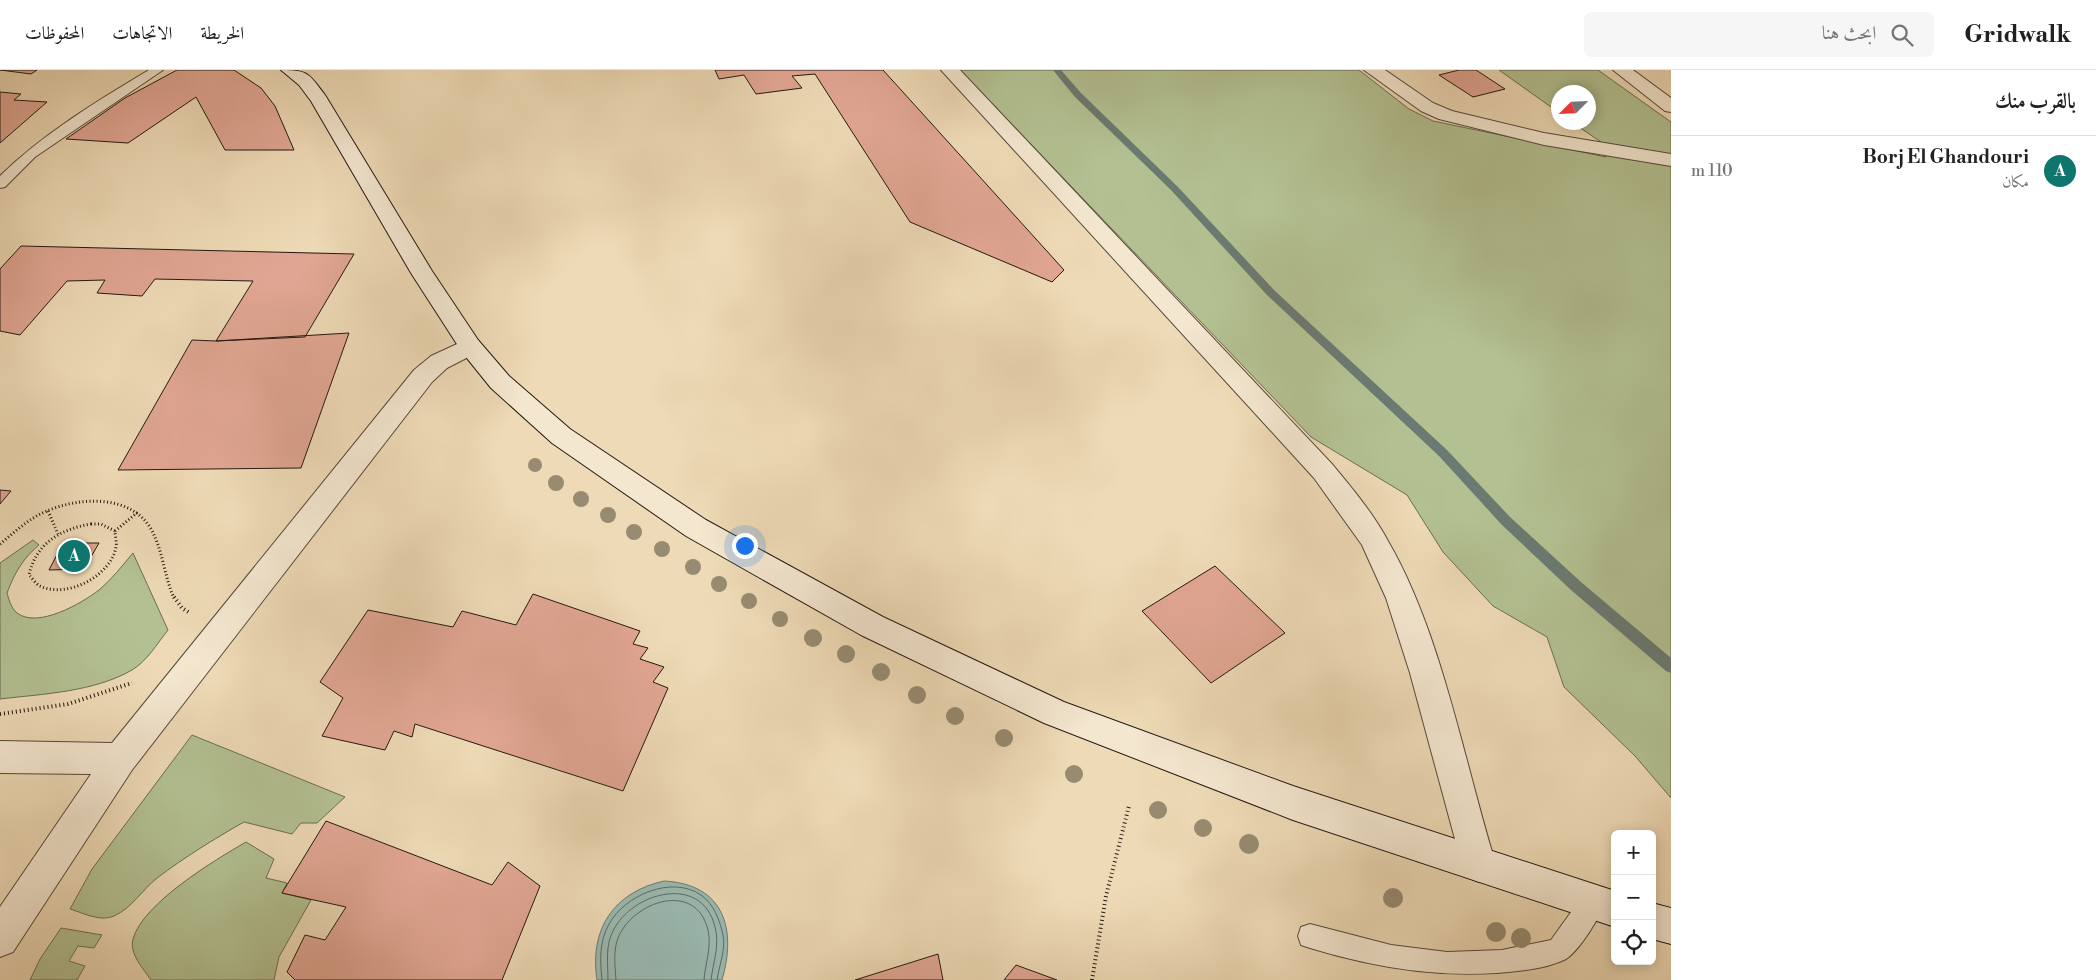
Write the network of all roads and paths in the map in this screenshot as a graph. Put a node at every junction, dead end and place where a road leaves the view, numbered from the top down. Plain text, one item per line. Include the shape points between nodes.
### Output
1 (157, 70) edge
2 (290, 70) edge
3 (950, 70) edge
4 (1373, 70) edge
5 (1622, 70) edge
6 (1671, 107) edge
7 (1671, 160) edge
8 (0, 184) edge
9 (470, 346) junction
10 (48, 511) junction
11 (138, 512) junction
12 (115, 531) junction
13 (58, 534) junction
14 (0, 544) edge
15 (199, 616) dead end
16 (135, 681) dead end
17 (0, 714) edge
18 (0, 757) edge
19 (120, 759) junction
20 (1129, 806) dead end
21 (1479, 865) junction
22 (1604, 906) edge
23 (1656, 922) edge
24 (1671, 926) edge
25 (1310, 936) dead end
26 (0, 939) edge
27 (1092, 980) edge

1 - 8 lane via 30,154
2 - 9 street via 319,99 422,273
3 - 21 street via 1323,471 1356,513 1384,560 1404,606
4 - 7 street via 1420,103 1446,115 1544,139
5 - 6 street
9 - 19 street via 439,362 423,376
9 - 21 street via 523,404 608,469 696,528 872,626 1055,713 1293,803
10 - 11 path via 96,501 120,504
10 - 13 path
10 - 14 path via 34,517
11 - 12 path
11 - 15 path via 151,528 174,599 183,611
12 - 13 path via 101,524 91,524
12 - 13 path via 119,545 102,571 69,588 46,590 38,587 29,576 30,566 39,549
16 - 17 path via 90,699 34,712
18 - 19 street
19 - 26 street
20 - 27 path via 1106,896
21 - 22 street
22 - 25 lane via 1559,948 1512,962 1482,966 1453,966 1378,956
23 - 24 street

